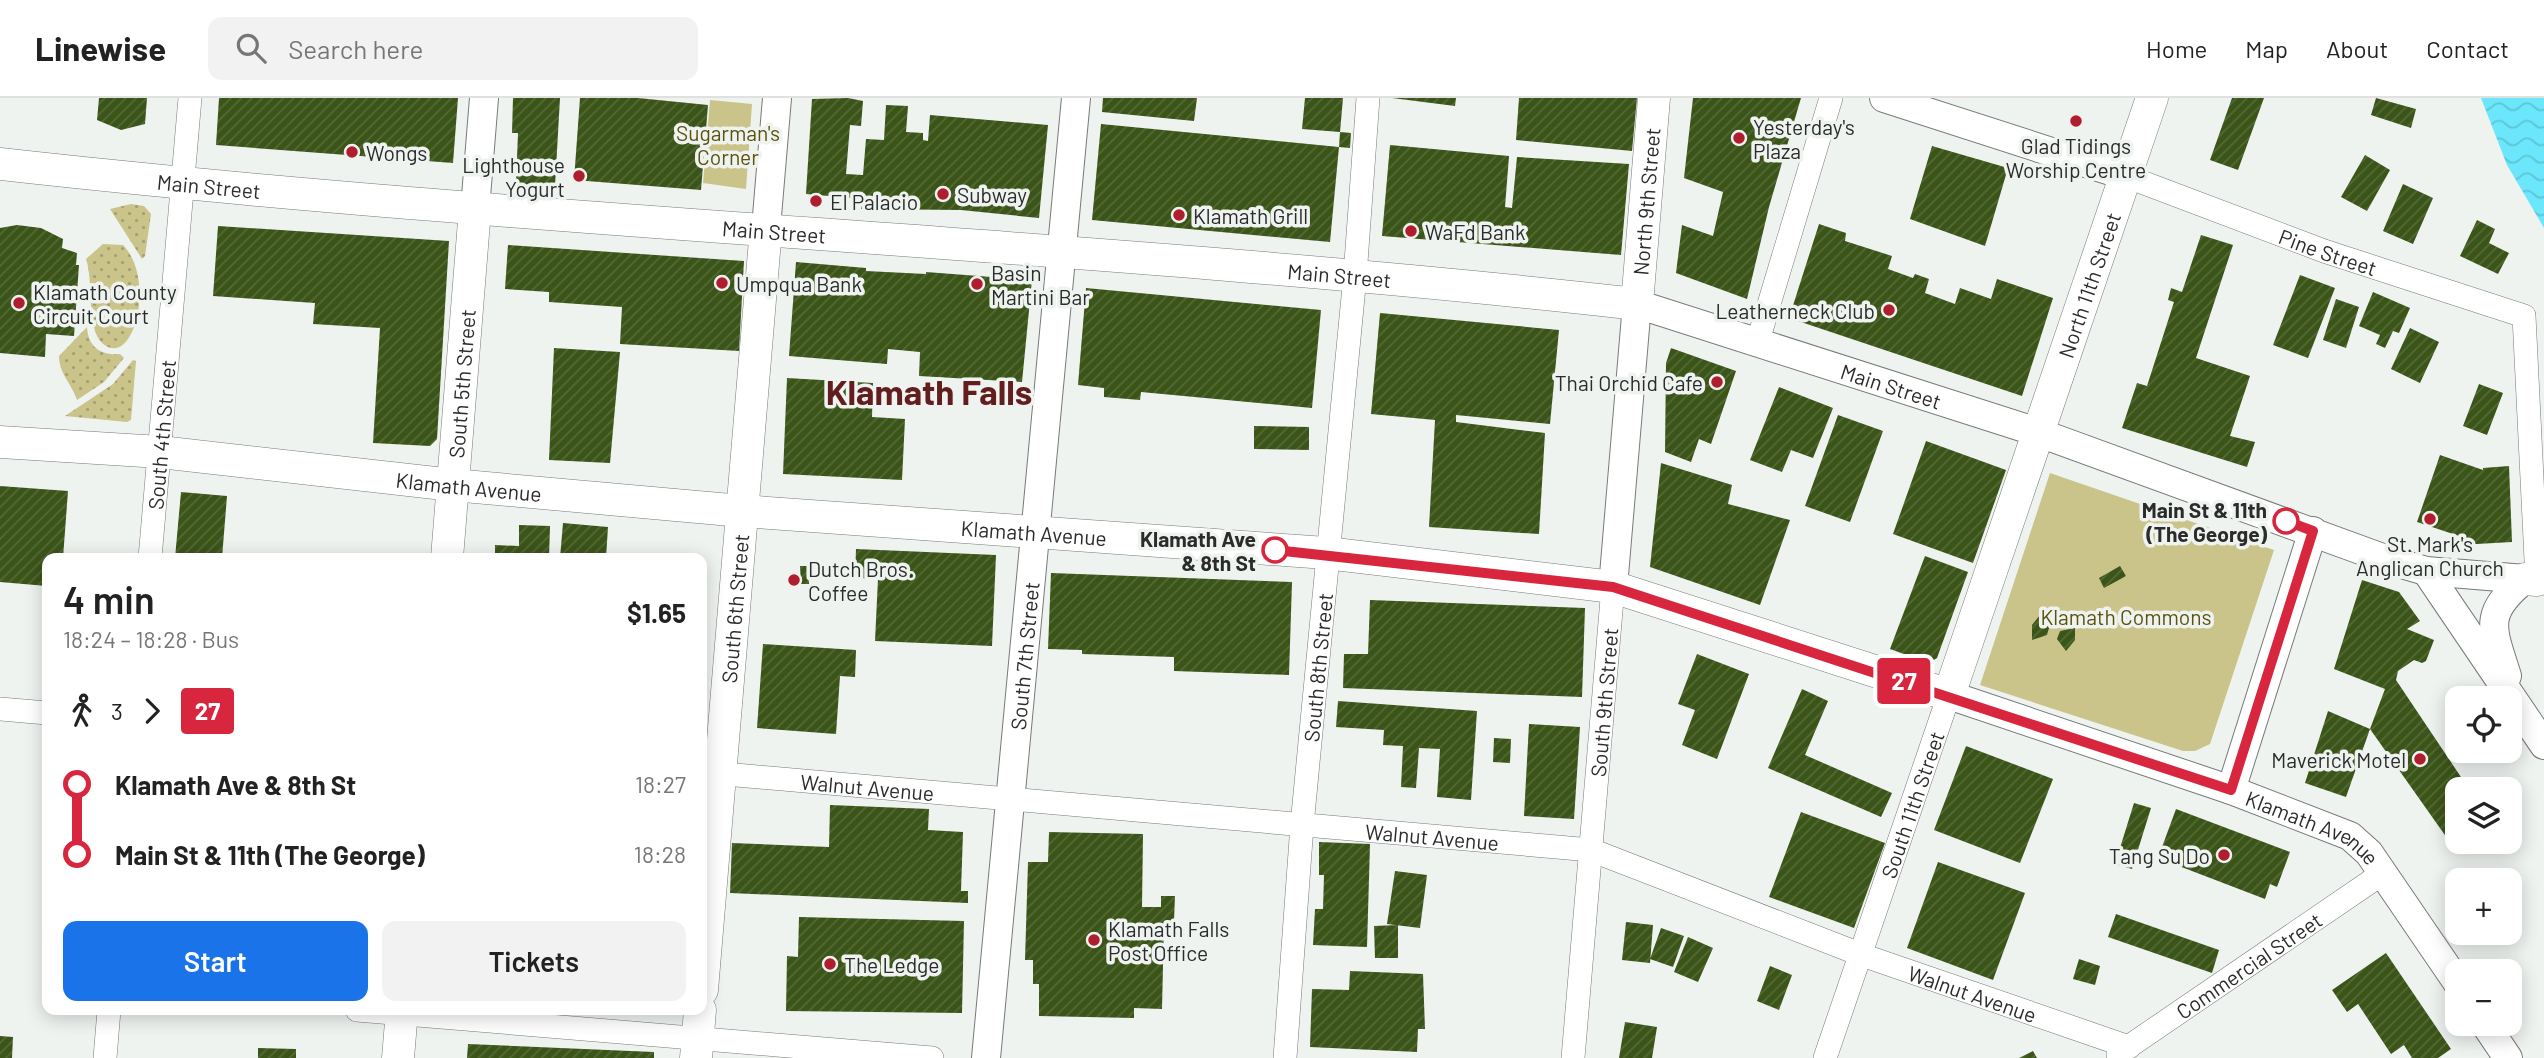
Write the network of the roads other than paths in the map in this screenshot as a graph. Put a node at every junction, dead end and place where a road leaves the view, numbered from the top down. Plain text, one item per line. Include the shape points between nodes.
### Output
1 (190, 98) edge
2 (484, 98) edge
3 (777, 98) edge
4 (1076, 98) edge
5 (1368, 98) edge
6 (1654, 98) edge
7 (1831, 98) edge
8 (1884, 98) edge
9 (2152, 98) edge
10 (0, 164) edge
11 (2123, 175) junction
12 (183, 184) junction
13 (475, 209) junction
14 (766, 228) junction
15 (1063, 254) junction
16 (1355, 276) junction
17 (1637, 304) junction
18 (1757, 344) junction
19 (2037, 432) junction
20 (0, 442) edge
21 (160, 452) junction
22 (453, 485) junction
23 (742, 511) junction
24 (2313, 531) junction
25 (1034, 532) junction
26 (150, 553) edge
27 (447, 553) edge
28 (1325, 553) junction
29 (2426, 571) junction
30 (2536, 579) edge
31 (1613, 587) junction
32 (2504, 686) edge
33 (2511, 686) edge
34 (1949, 695) junction
35 (0, 709) edge
36 (2522, 712) edge
37 (42, 713) edge
38 (2544, 745) edge
39 (711, 772) edge
40 (2231, 790) junction
41 (1009, 796) junction
42 (1301, 825) junction
43 (1591, 850) junction
44 (707, 869) edge
45 (2383, 873) junction
46 (1862, 955) junction
47 (2445, 964) edge
48 (109, 1015) edge
49 (401, 1015) edge
50 (438, 1015) edge
51 (698, 1036) edge
52 (2493, 1036) edge
53 (2121, 1052) edge
54 (105, 1058) edge
55 (398, 1058) edge
56 (932, 1058) edge
57 (986, 1058) edge
58 (1285, 1058) edge
59 (1573, 1058) edge
60 (1825, 1058) edge
61 (2508, 1058) edge

1 - 12 street, South 4th Street
2 - 13 street
3 - 14 street
4 - 15 street, South 7th Street
5 - 16 street, South 8th Street
6 - 17 main road, North 9th Street
7 - 18 street
8 - 11 street, Pine Street
9 - 11 main road, North 11th Street
10 - 12 main road, Main Street
11 - 19 main road, North 11th Street
11 - 30 street, Pine Street via 2324,251 2524,316
12 - 13 main road, Main Street
12 - 21 street, South 4th Street
13 - 14 main road, Main Street
13 - 22 main road, South 5th Street
14 - 15 main road, Main Street
14 - 23 main road, South 6th Street
15 - 16 main road, Main Street
15 - 25 street, South 7th Street
16 - 17 main road, Main Street
16 - 28 street, South 8th Street
17 - 18 street, Main Street
17 - 31 street, South 9th Street
18 - 19 street, Main Street
19 - 24 street, Main Street
19 - 34 main road, South 11th Street
20 - 21 main road, Klamath Avenue
21 - 22 main road, Klamath Avenue
21 - 26 street, South 4th Street
22 - 23 main road, Klamath Avenue
22 - 27 main road, South 5th Street
23 - 25 main road, Klamath Avenue
23 - 39 main road, South 6th Street
24 - 29 street, Main Street
24 - 40 street
25 - 28 main road, Klamath Avenue
25 - 41 street, South 7th Street
28 - 31 main road, Klamath Avenue
28 - 42 street, South 8th Street
29 - 30 street, Main Street
29 - 32 street
30 - 33 street via 2501,598 2492,625
31 - 34 main road, Klamath Avenue
31 - 43 street, South 9th Street
34 - 40 street, Klamath Avenue
34 - 46 street, South 11th Street
35 - 37 street
36 - 38 street
39 - 41 street, Walnut Avenue
39 - 44 main road, South 6th Street
40 - 45 street, Klamath Avenue via 2350,836
41 - 42 street, Walnut Avenue
41 - 57 street, South 7th Street
42 - 43 street, Walnut Avenue
42 - 58 street, South 8th Street
43 - 46 street, Walnut Avenue
43 - 59 street, South 9th Street
45 - 47 street, Klamath Avenue
45 - 53 street, Commercial Street
46 - 53 street, Walnut Avenue
46 - 60 street, South 11th Street
48 - 54 street
49 - 55 main road
50 - 51 street
51 - 56 street
52 - 61 street

